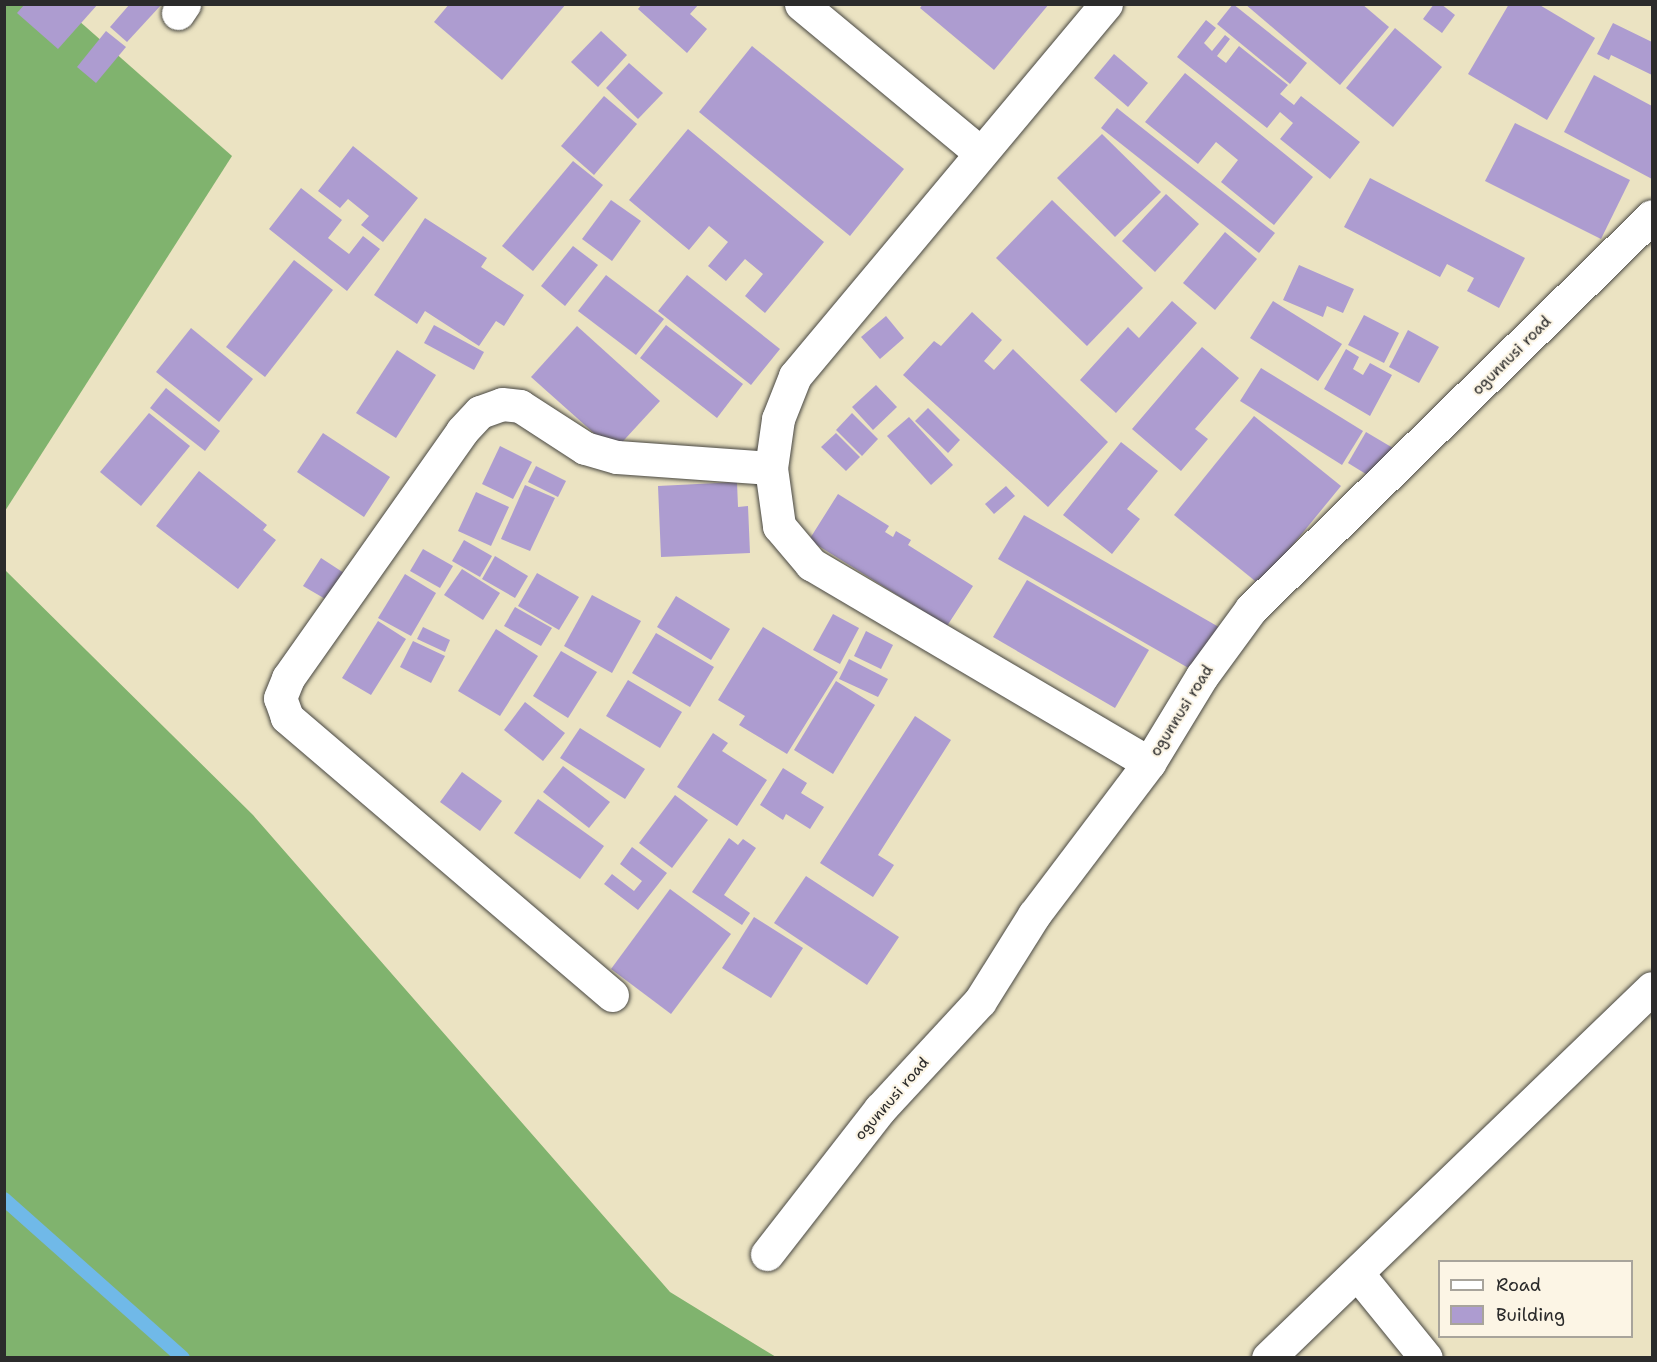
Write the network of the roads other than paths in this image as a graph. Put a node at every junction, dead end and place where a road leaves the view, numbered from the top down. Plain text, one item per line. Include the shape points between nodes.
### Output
1 (801, 4) edge
2 (1106, 4) edge
3 (979, 152) junction
4 (1653, 216) edge
5 (771, 468) junction
6 (1149, 763) junction
7 (1653, 988) edge
8 (612, 995) dead end
9 (767, 1254) dead end
10 (1357, 1273) junction
11 (1268, 1358) edge
12 (1426, 1358) edge

1 - 3 street
2 - 3 street
3 - 5 street via 795,376 778,418
4 - 6 street, ogunnusi road via 1251,609 1202,676
5 - 6 street via 779,526 811,564
5 - 8 street via 617,457 585,448 520,406 502,404 480,412 462,431 288,678 280,698 287,717
6 - 9 street, ogunnusi road via 1034,915 980,1001 880,1109
7 - 10 street
10 - 11 street
10 - 12 street

